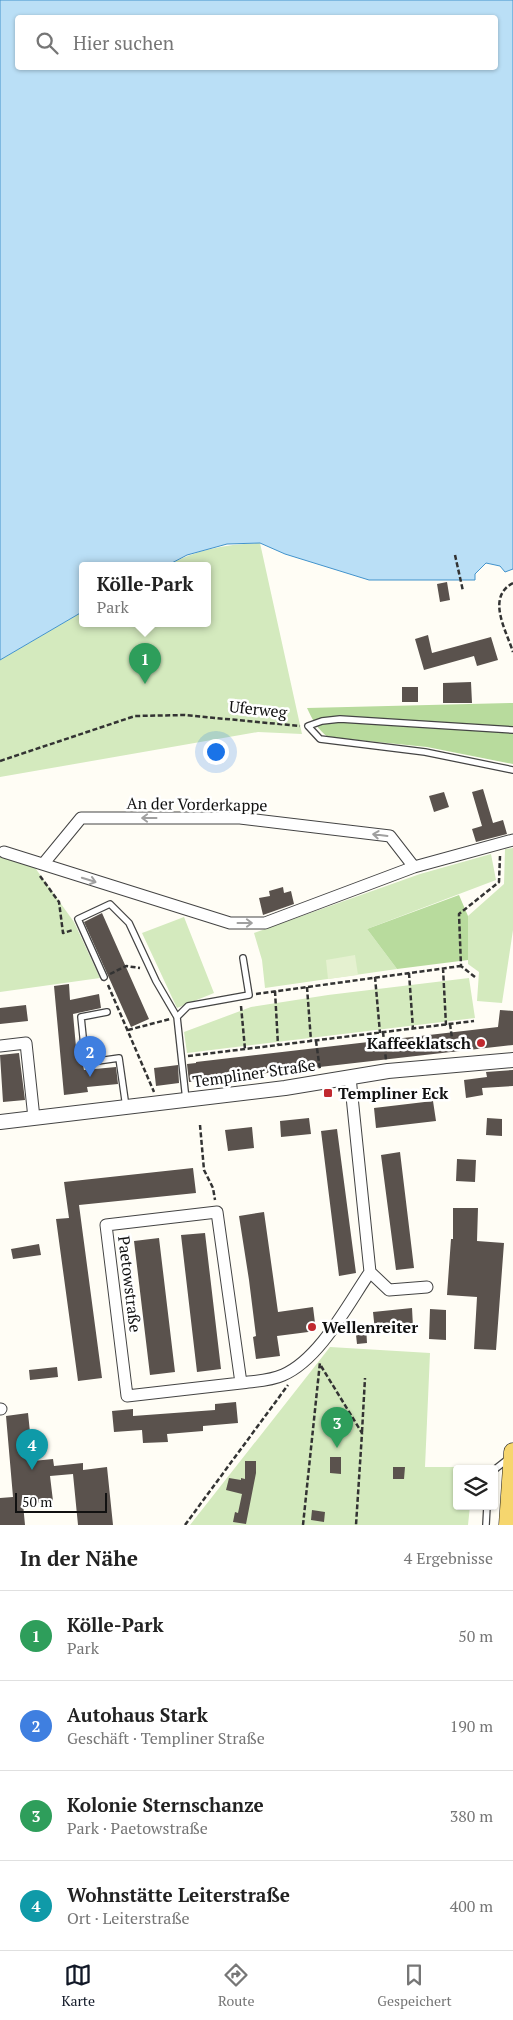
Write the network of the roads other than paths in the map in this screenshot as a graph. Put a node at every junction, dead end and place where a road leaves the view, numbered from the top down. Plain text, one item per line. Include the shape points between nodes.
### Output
1 (513, 730) edge
2 (513, 770) edge
3 (513, 840) edge
4 (4, 852) dead end
5 (44, 863) junction
6 (414, 867) junction
7 (243, 958) dead end
8 (104, 976) road end
9 (107, 1012) dead end
10 (177, 1017) junction
11 (0, 1046) edge
12 (513, 1060) edge
13 (350, 1077) junction
14 (186, 1100) junction
15 (126, 1107) junction
16 (34, 1118) junction
17 (0, 1122) edge
18 (370, 1272) junction
19 (427, 1287) dead end
20 (241, 1383) junction
21 (513, 1452) edge
22 (513, 1456) edge
23 (498, 1467) edge
24 (487, 1510) edge
25 (486, 1525) edge
26 (508, 1525) edge

1 - 2 lane, Uferweg via 340,719 308,726 320,739 425,752
3 - 6 street
4 - 5 street
5 -> 6 street via 65,873 230,923 265,923
6 -> 5 street, An der Vorderkappe via 390,836 240,818 81,818
7 - 10 lane via 249,995 188,1006
8 - 10 lane via 78,919 110,904 129,923
9 - 15 lane via 81,1017 85,1056 91,1062 119,1058
10 - 14 lane
11 - 16 street via 26,1044
12 - 13 street, Templiner Straße
13 - 14 street, Templiner Straße
13 - 18 street
14 - 15 street, Templiner Straße
15 - 16 street, Templiner Straße
16 - 17 street, Templiner Straße
18 - 19 street via 389,1290
18 - 20 street, Paetowstraße via 323,1341 294,1370 271,1379
20 - 20 street, Paetowstraße via 127,1396 106,1225 217,1212
21 - 22 main road
22 - 23 lane
22 - 26 main road
24 - 25 lane

